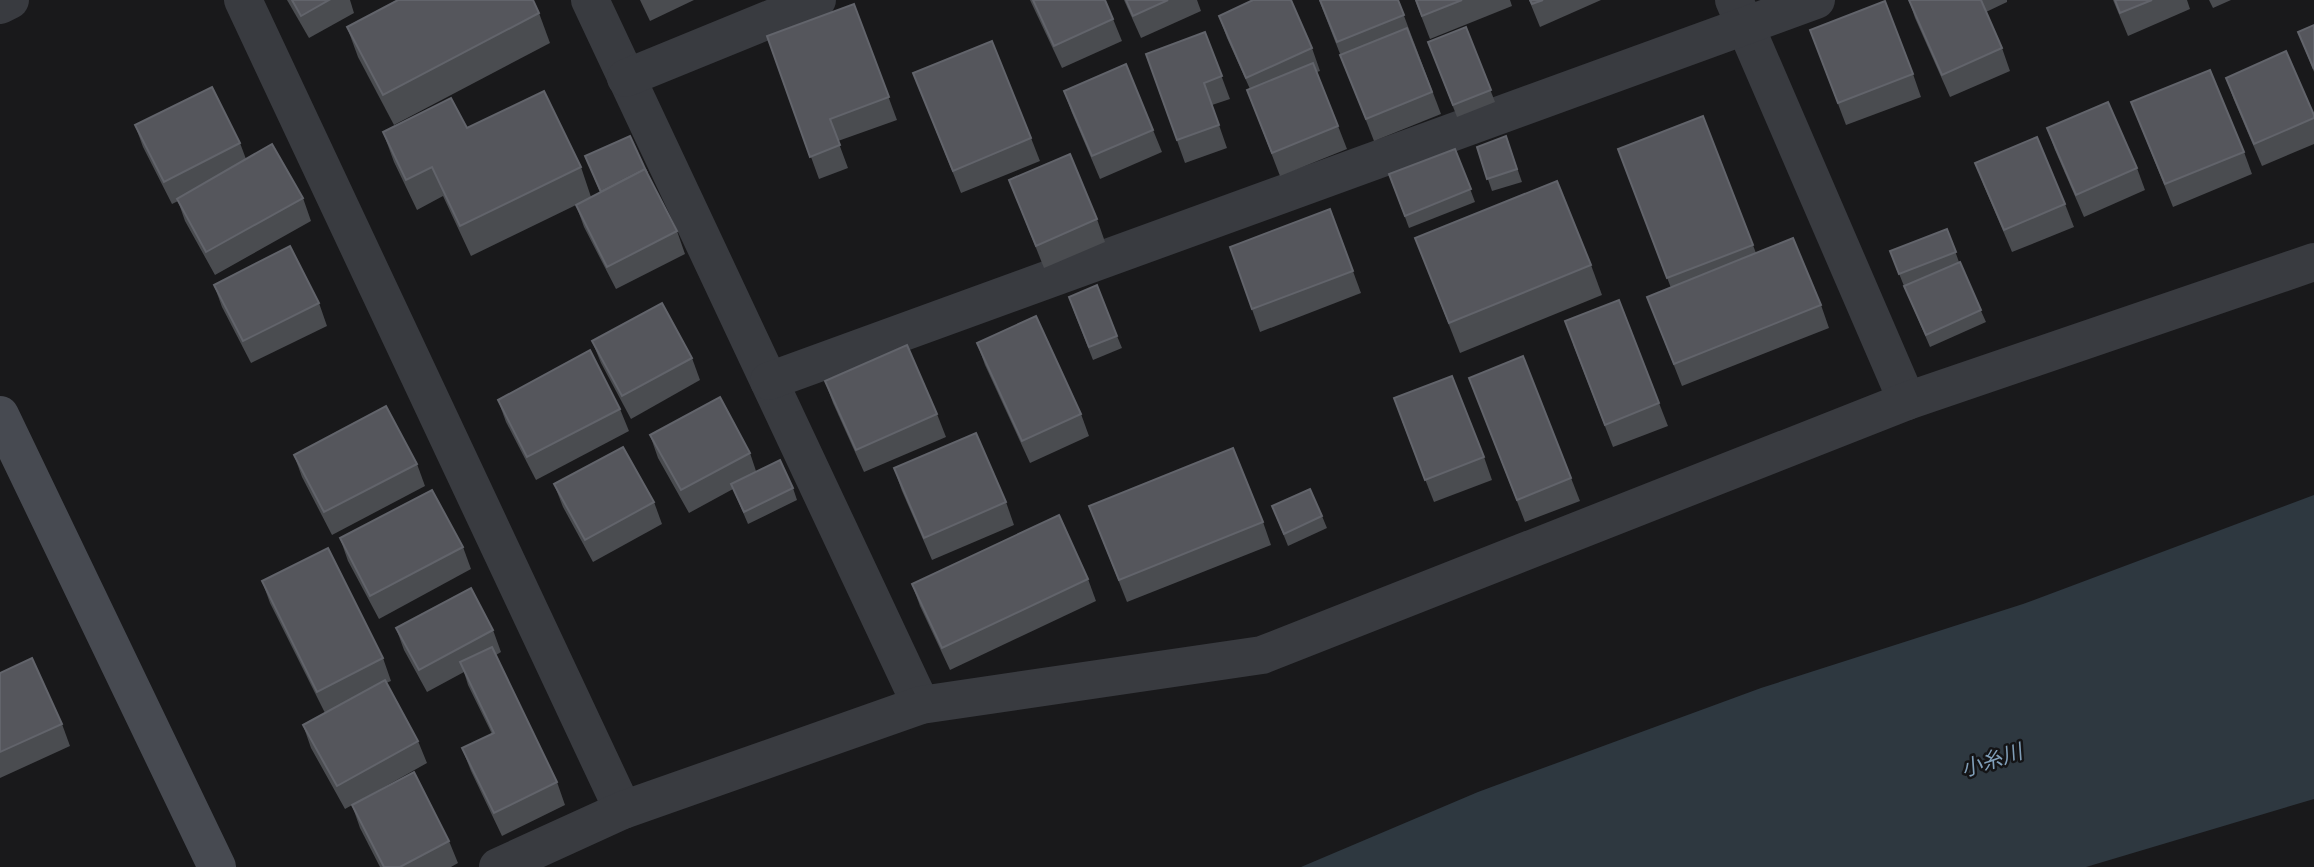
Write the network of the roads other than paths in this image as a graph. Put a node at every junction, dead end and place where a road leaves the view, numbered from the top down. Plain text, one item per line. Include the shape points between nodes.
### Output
1 (10, 0) edge
2 (243, 0) edge
3 (590, 0) edge
4 (817, 0) edge
5 (1816, 0) edge
6 (0, 5) edge
7 (1740, 13) edge
8 (626, 78) junction
9 (2314, 262) edge
10 (769, 381) junction
11 (1907, 401) junction
12 (0, 415) edge
13 (921, 705) junction
14 (624, 810) junction
15 (217, 867) edge
16 (498, 867) edge

1 - 6 street
2 - 14 street
3 - 8 street
4 - 8 street
5 - 7 street
7 - 10 street
7 - 11 street
8 - 10 street
9 - 11 street
10 - 13 street
11 - 13 street via 1262,655
12 - 15 street
13 - 14 street
14 - 16 street

